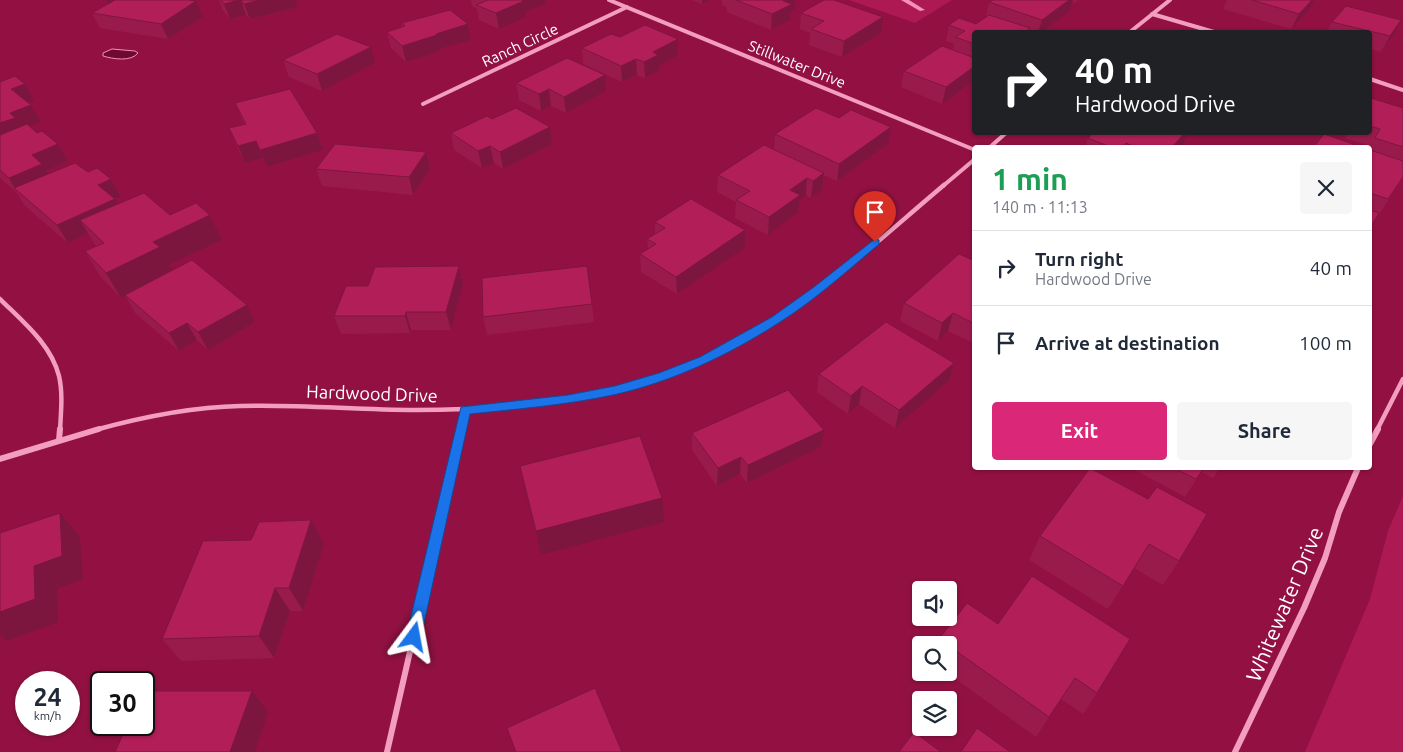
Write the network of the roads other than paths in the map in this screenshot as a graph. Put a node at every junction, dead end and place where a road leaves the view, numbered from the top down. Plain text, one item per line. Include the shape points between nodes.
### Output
1 (609, 0) edge
2 (1170, 0) edge
3 (627, 7) junction
4 (1152, 14) junction
5 (1132, 30) edge
6 (1207, 30) edge
7 (1372, 81) edge
8 (1403, 90) edge
9 (423, 104) dead end
10 (1004, 135) edge
11 (992, 145) edge
12 (972, 149) edge
13 (972, 162) edge
14 (0, 299) edge
15 (1403, 379) edge
16 (465, 410) junction
17 (59, 440) junction
18 (1372, 440) edge
19 (0, 459) edge
20 (1357, 470) edge
21 (387, 752) edge
22 (1235, 752) edge

1 - 3 street, Stillwater Drive
2 - 4 street
3 - 9 street, Ranch Circle
3 - 12 street, Stillwater Drive
4 - 5 street
4 - 6 street
7 - 8 street
10 - 11 street
13 - 16 street, Hardwood Drive via 818,290 776,320 704,360 663,376 568,400
14 - 17 street via 45,347 57,368
15 - 18 street
16 - 17 street, Hardwood Drive via 314,405 216,407 127,422
16 - 21 street
17 - 19 street, Hardwood Drive
20 - 22 street, Whitewater Drive via 1304,608

